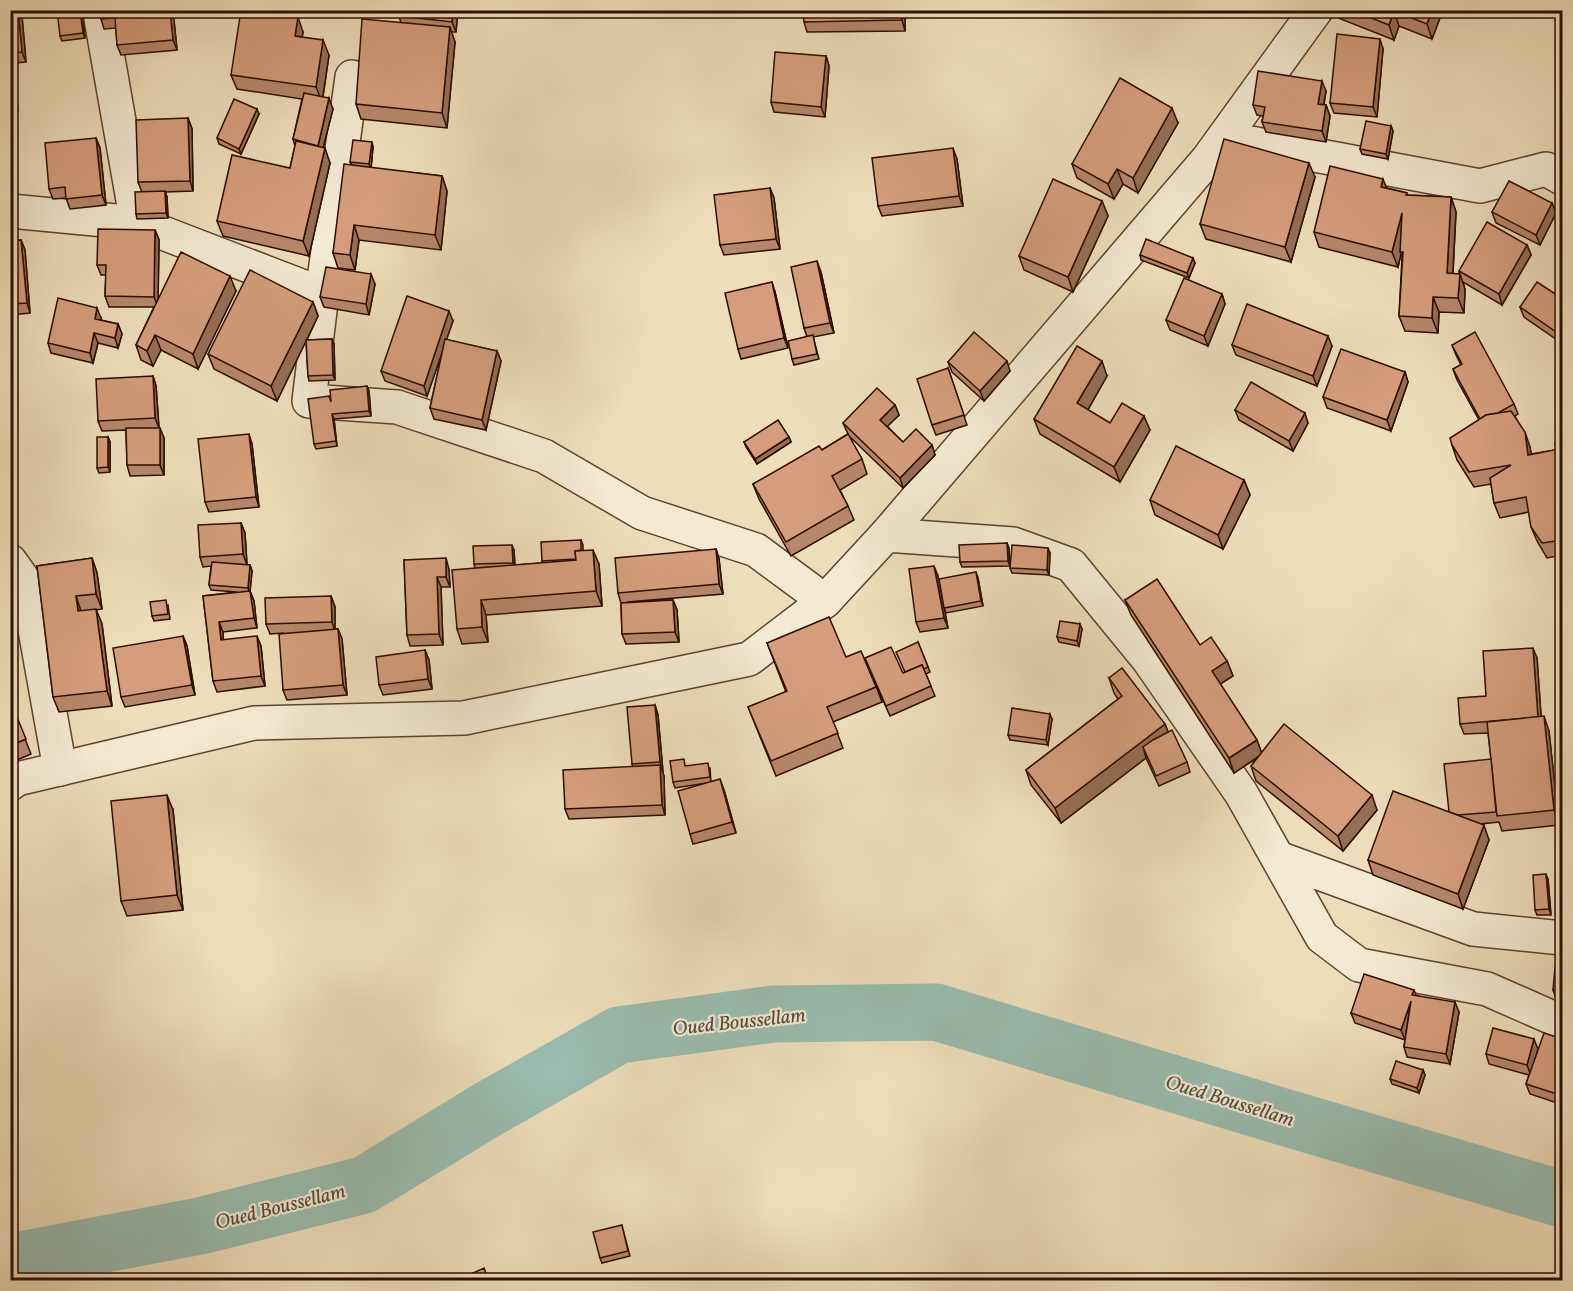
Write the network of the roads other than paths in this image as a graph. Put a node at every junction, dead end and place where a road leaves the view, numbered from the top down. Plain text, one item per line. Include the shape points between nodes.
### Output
1 (1316, 10) edge
2 (100, 13) edge
3 (352, 77) dead end
4 (1224, 138) junction
5 (1563, 178) edge
6 (10, 211) edge
7 (137, 223) junction
8 (322, 294) junction
9 (886, 535) junction
10 (10, 561) edge
11 (825, 601) junction
12 (60, 769) junction
13 (10, 784) edge
14 (1278, 858) junction
15 (1563, 938) edge
16 (1563, 1022) edge

1 - 4 street
2 - 7 street
3 - 8 street
4 - 5 street via 1479,186 1546,168
4 - 9 street
6 - 7 street
7 - 8 street
8 - 11 street via 309,401 397,407 544,456 642,513 756,550
9 - 11 street
9 - 14 street via 1013,544 1071,565 1148,659 1241,793
10 - 12 street via 27,585
11 - 12 street via 749,659 464,718 254,723
12 - 13 street
14 - 15 street via 1473,929
14 - 16 street via 1322,937 1359,965 1487,989

